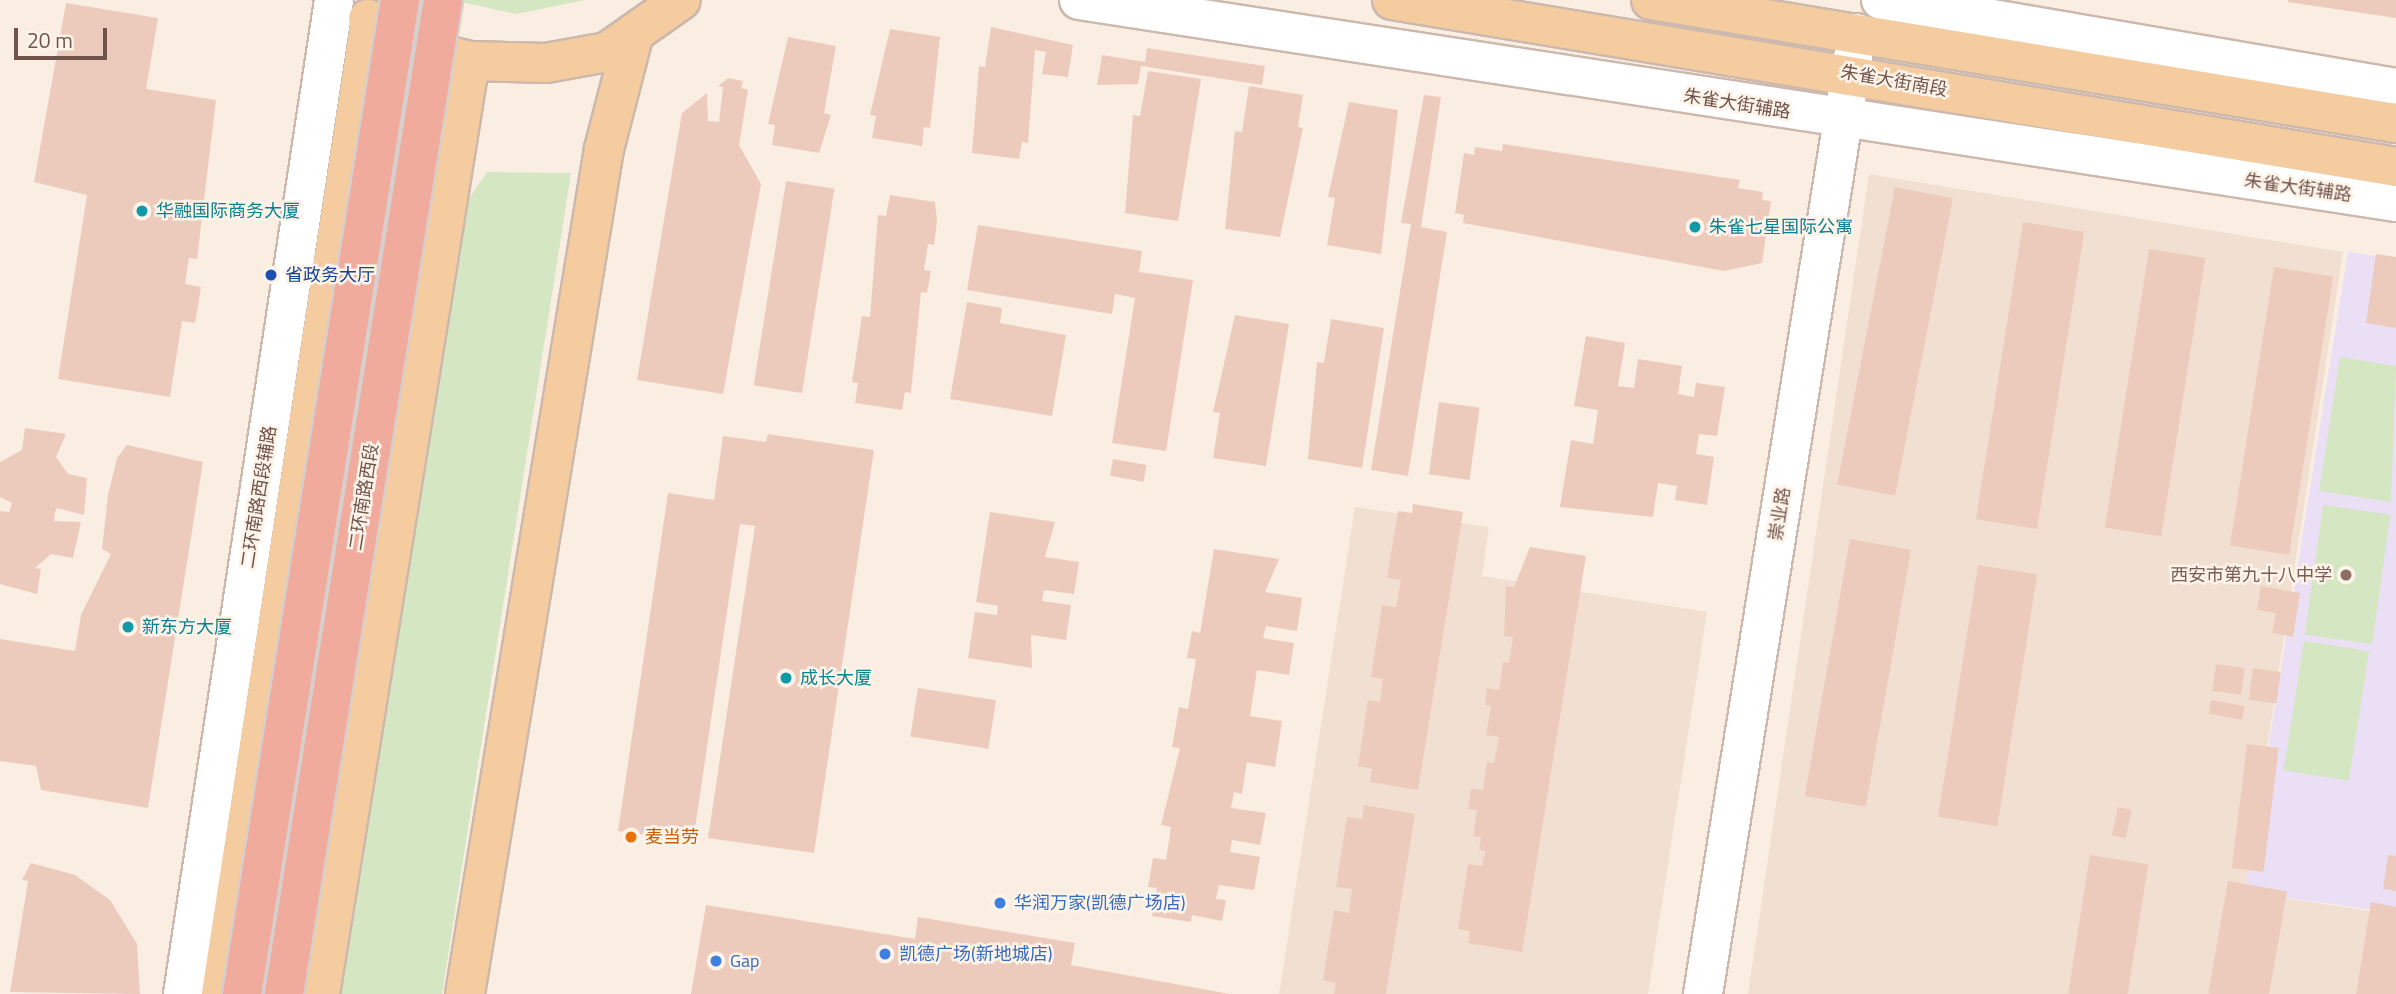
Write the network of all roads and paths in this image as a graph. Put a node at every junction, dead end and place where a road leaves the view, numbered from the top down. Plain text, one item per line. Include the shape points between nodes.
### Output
1 (334, 0) edge
2 (443, 0) edge
3 (1079, 0) edge
4 (1392, 0) edge
5 (1651, 0) edge
6 (1881, 0) edge
7 (679, 3) edge
8 (374, 7) edge
9 (1857, 33) junction
10 (633, 37) junction
11 (470, 61) junction
12 (1851, 74) junction
13 (2396, 88) edge
14 (1843, 120) junction
15 (2396, 123) edge
16 (2396, 167) edge
17 (2396, 202) edge
18 (183, 994) edge
19 (222, 994) edge
20 (242, 994) edge
21 (284, 994) edge
22 (320, 994) edge
23 (465, 994) edge
24 (1703, 994) edge

1 - 18 street, 二环南路西段辅路
2 - 21 highway, 二环南路西段, bridge
3 - 14 street, 朱雀大街辅路
4 - 12 main road, 朱雀大街南段
5 - 9 main road
6 - 13 street
7 - 10 main road
8 - 11 main road via 411,47
8 - 19 main road
8 - 20 highway, bridge
9 - 12 street, 崇业路
9 - 15 main road
10 - 11 main road via 607,52 546,63
10 - 23 main road via 604,149
11 - 22 main road, 二环南路西段
12 - 14 street, 崇业路
12 - 16 main road, 朱雀大街南段
14 - 17 street, 朱雀大街辅路
14 - 24 street, 崇业路

